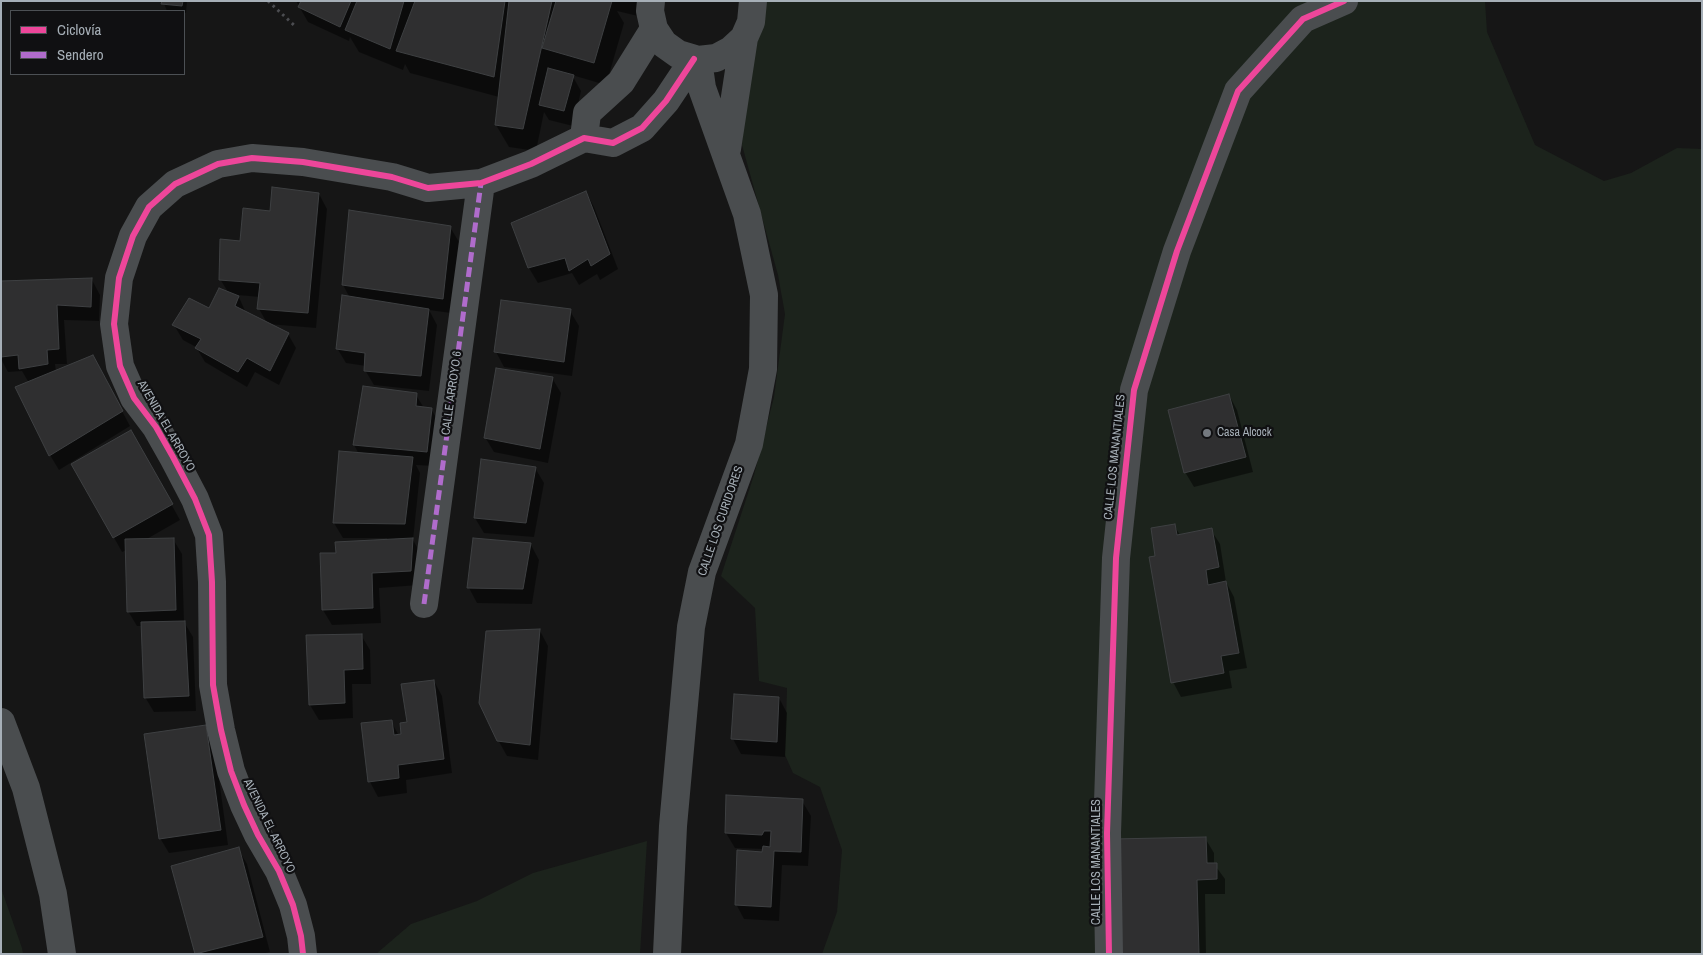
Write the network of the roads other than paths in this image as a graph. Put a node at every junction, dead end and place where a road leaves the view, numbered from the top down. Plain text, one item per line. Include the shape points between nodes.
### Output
1 (651, 1) edge
2 (1344, 1) edge
3 (754, 3) edge
4 (654, 29) junction
5 (744, 38) junction
6 (696, 59) junction
7 (584, 138) junction
8 (726, 153) junction
9 (481, 183) junction
10 (424, 604) dead end
11 (1, 722) edge
12 (62, 954) edge
13 (303, 954) edge
14 (667, 954) edge
15 (1109, 954) edge

1 - 4 street
2 - 15 street, CALLE LOS MANANTIALES via 1303,19 1238,91 1177,251 1134,390 1115,577 1107,833
3 - 5 street
4 - 6 street via 664,44 678,54
4 - 7 street via 621,82 587,113
5 - 6 street via 716,58
5 - 8 street
6 - 7 street via 642,128 613,143
6 - 8 street, CALLE LOS CURIDORES via 702,88
7 - 9 street, AVENIDA EL ARROYO via 531,164
8 - 14 street, CALLE LOS CURIDORES via 747,214 764,295 762,369 749,444 702,572 691,627 673,826
9 - 10 street, CALLE ARROYO 6
9 - 13 street, AVENIDA EL ARROYO via 428,188 392,177 303,162 252,158 218,164 175,184 149,207 133,236 119,278 114,324 120,366 134,398 173,457 209,535 213,685 221,730 231,772 244,804 293,905
11 - 12 street via 26,788 53,894

